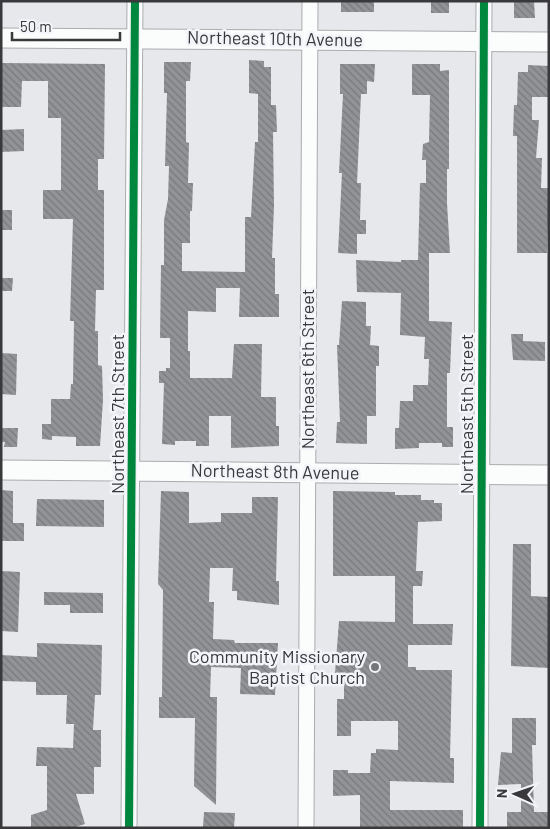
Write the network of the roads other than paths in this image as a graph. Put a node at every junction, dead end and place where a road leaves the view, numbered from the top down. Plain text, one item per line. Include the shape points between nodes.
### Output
1 (134, 1) edge
2 (310, 1) edge
3 (484, 1) edge
4 (1, 38) edge
5 (134, 38) junction
6 (309, 39) junction
7 (483, 41) junction
8 (549, 42) edge
9 (1, 470) edge
10 (133, 471) junction
11 (308, 473) junction
12 (482, 474) junction
13 (549, 475) edge
14 (129, 828) edge
15 (306, 828) edge
16 (480, 828) edge

1 - 5 street, Northeast 7th Street
2 - 6 street, Northeast 6th Street
3 - 7 street, Northeast 5th Street
4 - 5 street, Northeast 10th Avenue
5 - 6 street, Northeast 10th Avenue
5 - 10 street, Northeast 7th Street
6 - 7 street, Northeast 10th Avenue
6 - 11 street, Northeast 6th Street
7 - 8 street, Northeast 10th Avenue
7 - 12 street, Northeast 5th Street
9 - 10 street, Northeast 8th Avenue
10 - 11 street, Northeast 8th Avenue
10 - 14 street, Northeast 7th Street
11 - 12 street, Northeast 8th Avenue
11 - 15 street, Northeast 6th Street
12 - 13 street, Northeast 8th Avenue
12 - 16 street, Northeast 5th Street

